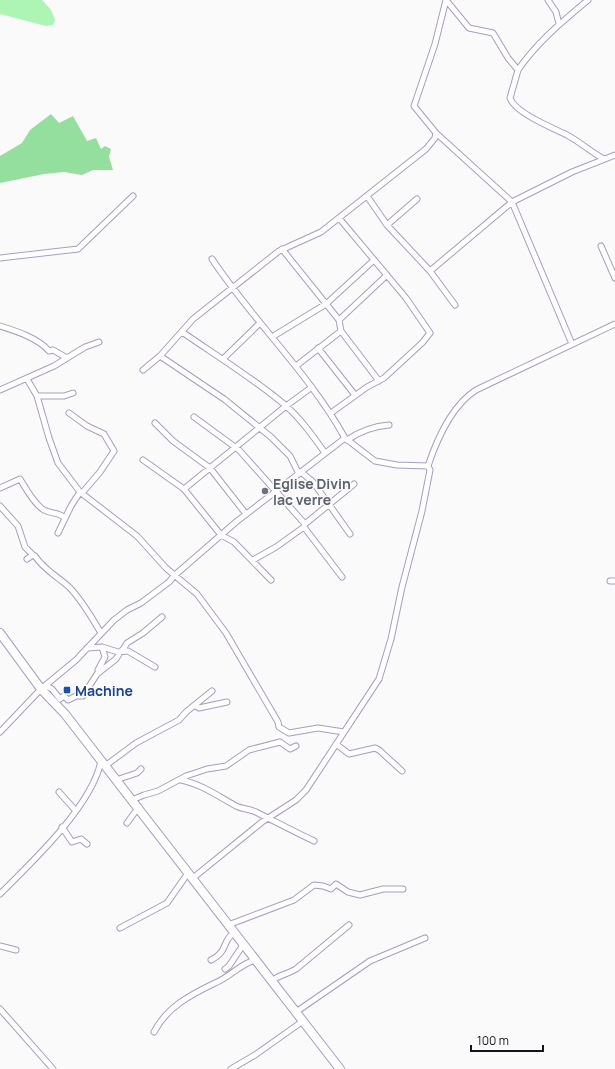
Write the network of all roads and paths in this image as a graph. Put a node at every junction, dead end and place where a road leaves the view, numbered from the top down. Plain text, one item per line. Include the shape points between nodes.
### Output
1 (446, 0) edge
2 (548, 0) edge
3 (588, 0) edge
4 (559, 24) junction
5 (518, 70) junction
6 (436, 133) junction
7 (615, 156) edge
8 (604, 159) junction
9 (133, 196) dead end
10 (367, 196) junction
11 (417, 199) dead end
12 (512, 202) junction
13 (339, 218) junction
14 (387, 225) junction
15 (601, 246) dead end
16 (282, 249) junction
17 (0, 258) edge
18 (212, 259) dead end
19 (374, 260) junction
20 (430, 271) junction
21 (387, 275) junction
22 (615, 278) edge
23 (231, 288) junction
24 (326, 304) junction
25 (456, 305) dead end
26 (339, 320) junction
27 (260, 323) junction
28 (615, 324) edge
29 (0, 326) edge
30 (341, 331) junction
31 (182, 332) junction
32 (272, 337) junction
33 (99, 342) dead end
34 (572, 344) junction
35 (318, 348) junction
36 (160, 356) junction
37 (67, 358) junction
38 (223, 359) junction
39 (296, 366) junction
40 (143, 370) dead end
41 (27, 379) junction
42 (379, 380) junction
43 (312, 388) junction
44 (0, 390) edge
45 (73, 393) dead end
46 (355, 395) junction
47 (37, 396) junction
48 (286, 406) junction
49 (69, 413) dead end
50 (331, 413) junction
51 (194, 417) dead end
52 (156, 423) dead end
53 (389, 425) dead end
54 (260, 428) junction
55 (346, 439) junction
56 (235, 448) junction
57 (324, 453) junction
58 (143, 460) dead end
59 (428, 466) junction
60 (210, 468) junction
61 (300, 473) junction
62 (354, 484) dead end
63 (0, 488) edge
64 (184, 489) junction
65 (277, 490) junction
66 (81, 493) junction
67 (330, 504) junction
68 (0, 506) edge
69 (246, 514) junction
70 (65, 518) junction
71 (304, 525) junction
72 (58, 534) dead end
73 (350, 534) dead end
74 (221, 535) junction
75 (33, 555) junction
76 (27, 558) dead end
77 (254, 560) junction
78 (175, 575) junction
79 (342, 576) dead end
80 (271, 580) dead end
81 (162, 617) dead end
82 (0, 633) edge
83 (101, 633) junction
84 (102, 647) junction
85 (87, 648) junction
86 (122, 651) junction
87 (155, 667) dead end
88 (98, 673) junction
89 (43, 687) junction
90 (212, 691) dead end
91 (227, 702) dead end
92 (196, 706) junction
93 (0, 732) edge
94 (344, 732) junction
95 (336, 744) junction
96 (296, 746) dead end
97 (103, 763) junction
98 (141, 769) dead end
99 (402, 771) dead end
100 (116, 780) junction
101 (181, 780) junction
102 (59, 792) dead end
103 (132, 800) junction
104 (138, 808) junction
105 (76, 811) junction
106 (267, 818) junction
107 (127, 823) dead end
108 (62, 827) junction
109 (314, 841) dead end
110 (88, 844) dead end
111 (191, 875) junction
112 (403, 889) dead end
113 (0, 894) edge
114 (228, 925) junction
115 (349, 925) dead end
116 (120, 928) dead end
117 (234, 933) junction
118 (425, 938) dead end
119 (243, 945) junction
120 (0, 946) edge
121 (16, 950) dead end
122 (210, 960) dead end
123 (255, 960) junction
124 (225, 969) dead end
125 (271, 981) junction
126 (0, 1009) edge
127 (296, 1012) junction
128 (303, 1021) junction
129 (154, 1032) dead end
130 (53, 1069) edge
131 (232, 1069) edge
132 (340, 1069) edge

1 - 5 street via 469,28 493,33
1 - 6 street via 435,44 414,106
2 - 4 street via 556,12
3 - 4 street
4 - 5 street via 530,53
5 - 8 street via 510,98 516,106 543,125 566,135
6 - 10 street via 426,149
6 - 12 street
7 - 8 street
8 - 12 street
9 - 17 street via 78,249
10 - 13 street
10 - 14 street
11 - 14 street
12 - 20 street
12 - 34 street
13 - 16 street via 321,232
13 - 19 street
14 - 20 street
15 - 22 street
16 - 23 street
16 - 24 street
18 - 23 street
19 - 21 street
19 - 24 street
20 - 25 street
21 - 26 street
21 - 42 street via 430,333
23 - 27 street
23 - 31 street
24 - 26 street
24 - 32 street
26 - 30 street
27 - 32 street
27 - 38 street
28 - 34 street
29 - 37 street
30 - 35 street
30 - 42 street
31 - 36 street
31 - 38 street
32 - 39 street
33 - 37 street
34 - 59 street via 469,394 454,412 437,440
35 - 39 street
35 - 46 street
36 - 40 street
36 - 54 street via 224,398
37 - 41 street
38 - 48 street
39 - 43 street
41 - 44 street
41 - 47 street
42 - 46 street
43 - 48 street
43 - 50 street
45 - 47 street via 64,396
46 - 50 street
47 - 66 street via 58,463
48 - 54 street
48 - 57 street via 310,431
49 - 66 street via 104,434 114,451 97,477
50 - 55 street
51 - 56 street
52 - 60 street via 173,441
53 - 55 street via 378,426
54 - 56 street
54 - 61 street via 290,456
55 - 57 street
55 - 59 street via 376,461
56 - 60 street
56 - 65 street
57 - 61 street
58 - 64 street
59 - 94 street via 430,470 422,511 384,664 374,688
60 - 64 street
60 - 69 street
61 - 65 street
61 - 67 street via 313,482
62 - 67 street
63 - 70 street via 20,479 41,508 62,514
64 - 74 street
65 - 69 street
65 - 71 street
66 - 70 street
66 - 78 street via 138,536
67 - 71 street
67 - 73 street
68 - 75 street via 18,526 25,547
69 - 74 street
70 - 72 street
71 - 77 street
71 - 79 street
74 - 77 street via 234,542
74 - 78 street
75 - 76 street
75 - 83 street via 74,593
77 - 80 street
78 - 83 street via 141,603 127,610
78 - 94 street via 197,594 226,633 282,730 289,733 318,728
81 - 86 street via 143,634 127,643
82 - 89 highway
83 - 85 street
84 - 85 street
84 - 86 street
84 - 88 street via 105,657
85 - 89 street
86 - 87 street via 132,652
86 - 88 street
88 - 89 street via 83,696 68,700 64,696 60,699 52,689
89 - 93 street
89 - 97 highway
90 - 92 street
91 - 92 street via 199,708
92 - 97 street via 179,720
94 - 95 street
95 - 99 street via 349,754 375,748
95 - 106 street via 306,790 296,800
96 - 101 street via 290,749 280,742 265,745 249,750 226,766 202,771
97 - 100 highway
97 - 105 street
98 - 100 street via 137,773
100 - 103 highway
101 - 103 street
101 - 106 street via 207,788 238,807
102 - 105 street
103 - 104 highway
104 - 107 street
104 - 111 highway
105 - 108 street
106 - 109 street
106 - 111 street
108 - 110 street via 72,842 81,839
108 - 113 street via 38,857
111 - 114 highway
111 - 116 street via 166,903
112 - 114 street via 383,888 360,895 348,892 336,884 331,889 314,885 294,900
114 - 117 highway
115 - 125 street via 296,968
117 - 119 highway
117 - 122 street via 229,936 221,954
118 - 127 street via 370,962
119 - 123 highway
119 - 124 street
120 - 121 street
123 - 125 highway
123 - 129 street via 186,997 161,1019
125 - 127 highway
126 - 130 street
127 - 128 highway
128 - 131 street
128 - 132 highway

